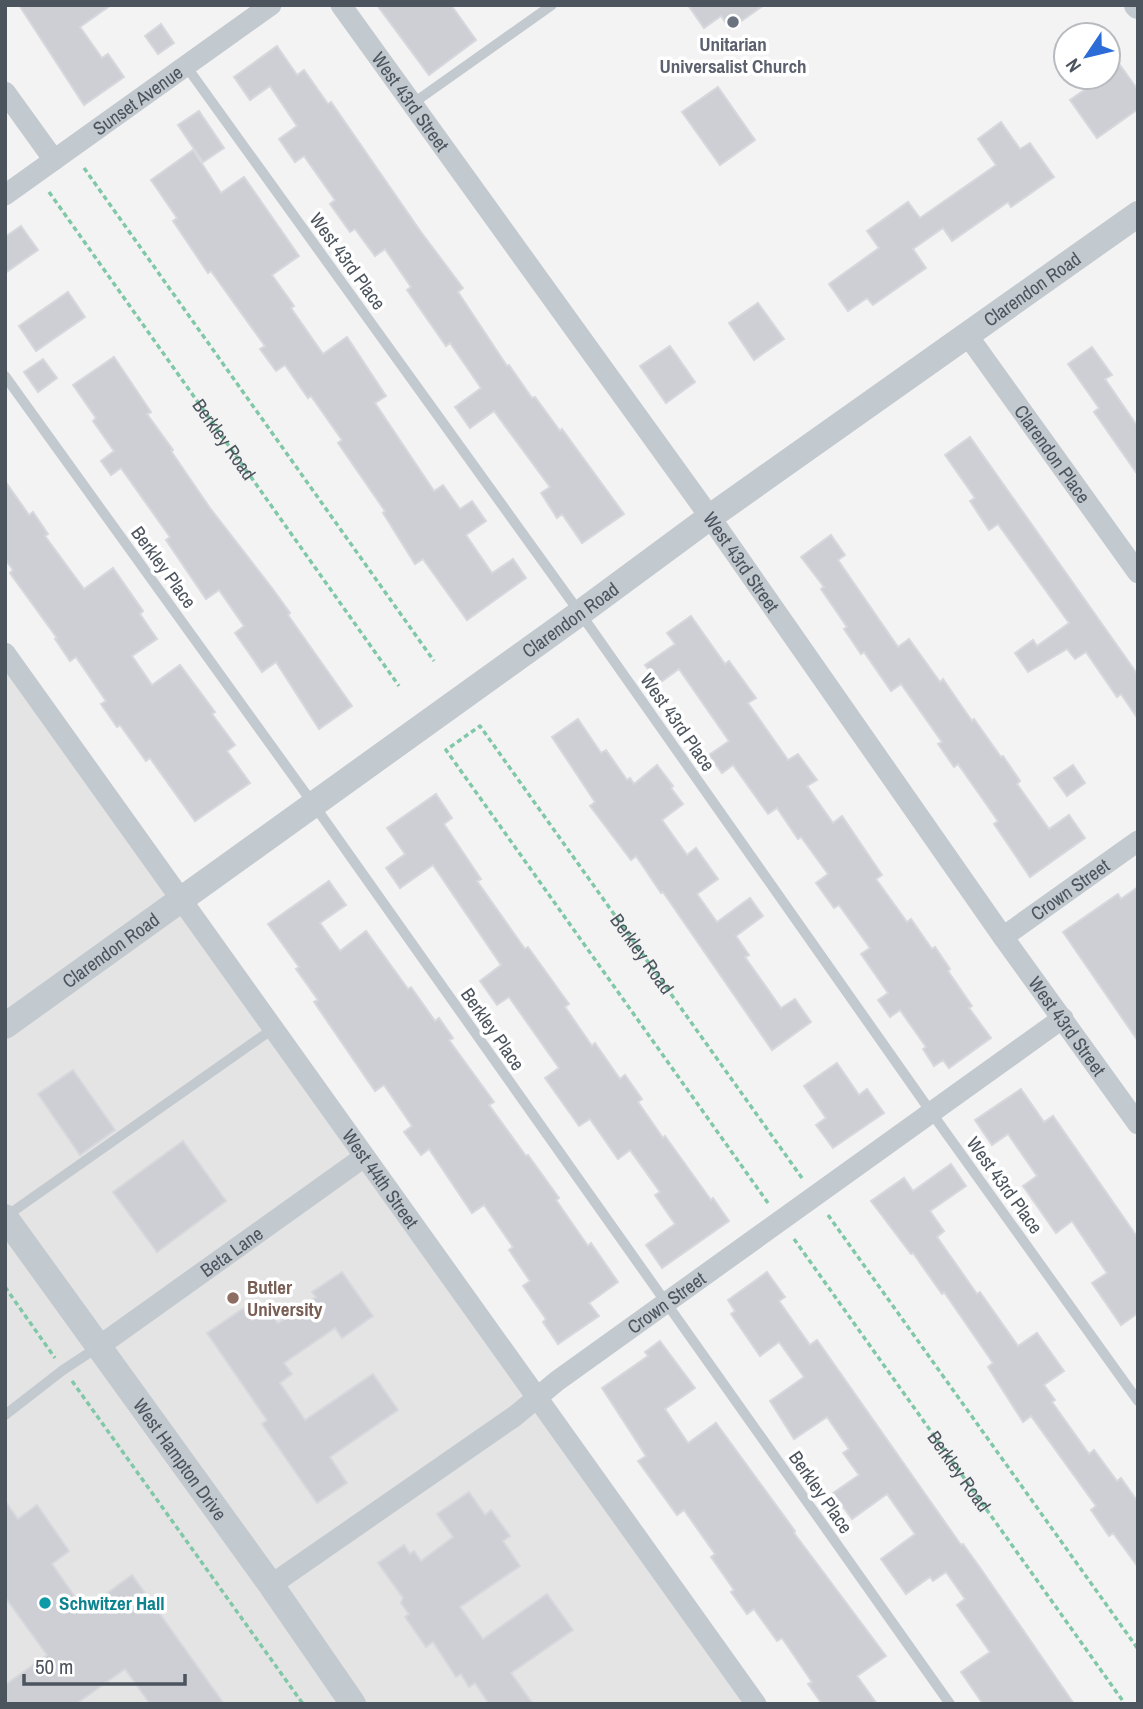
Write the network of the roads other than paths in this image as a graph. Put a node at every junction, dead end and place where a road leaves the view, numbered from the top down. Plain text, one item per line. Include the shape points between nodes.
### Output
1 (271, 5) edge
2 (341, 5) edge
3 (552, 5) edge
4 (186, 66) junction
5 (5, 92) edge
6 (412, 104) junction
7 (54, 160) junction
8 (5, 195) edge
9 (1138, 214) edge
10 (968, 336) junction
11 (5, 376) edge
12 (710, 517) junction
13 (1138, 573) edge
14 (580, 613) junction
15 (5, 653) edge
16 (314, 805) junction
17 (1138, 841) edge
18 (182, 899) junction
19 (1003, 937) junction
20 (1063, 1018) junction
21 (5, 1027) edge
22 (274, 1028) junction
23 (931, 1112) junction
24 (1138, 1124) edge
25 (364, 1157) junction
26 (5, 1217) edge
27 (665, 1304) junction
28 (98, 1347) junction
29 (536, 1398) junction
30 (1138, 1401) edge
31 (5, 1415) edge
32 (271, 1585) junction
33 (354, 1704) edge
34 (756, 1704) edge
35 (950, 1704) edge

1 - 4 street, Sunset Avenue
2 - 6 street, West 43rd Street
3 - 6 lane
4 - 7 street, Sunset Avenue
4 - 14 lane, West 43rd Place
5 - 7 street
6 - 12 street, West 43rd Street
7 - 8 street, Sunset Avenue
9 - 10 street, Clarendon Road
10 - 12 street, Clarendon Road
10 - 13 street, Clarendon Place
11 - 16 lane, Berkley Place
12 - 14 street, Clarendon Road
12 - 19 street, West 43rd Street
14 - 16 street, Clarendon Road
14 - 23 lane, West 43rd Place
15 - 18 street, West 44th Street
16 - 18 street, Clarendon Road
16 - 27 lane, Berkley Place
17 - 19 street, Crown Street
18 - 21 street, Clarendon Road
18 - 22 street, West 44th Street
19 - 20 street, West 43rd Street
20 - 23 street, Crown Street
20 - 24 street, West 43rd Street
22 - 25 street, West 44th Street
22 - 26 lane
23 - 27 street, Crown Street
23 - 30 lane, West 43rd Place
25 - 28 street, Beta Lane
25 - 29 street, West 44th Street
26 - 28 street, West Hampton Drive
27 - 29 street, Crown Street
27 - 35 lane, Berkley Place
28 - 31 lane
28 - 32 street, West Hampton Drive
29 - 32 street, Crown Street
29 - 34 street, West 44th Street
32 - 33 street, West Hampton Drive

